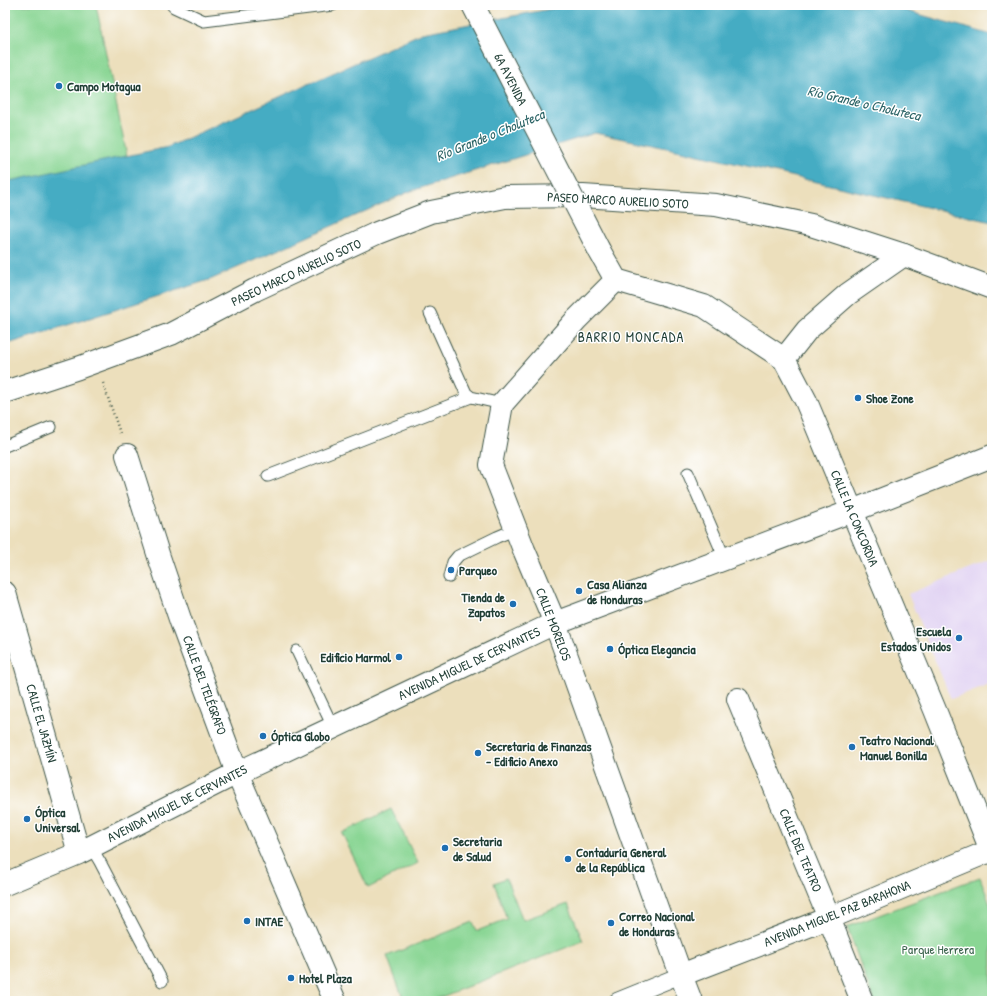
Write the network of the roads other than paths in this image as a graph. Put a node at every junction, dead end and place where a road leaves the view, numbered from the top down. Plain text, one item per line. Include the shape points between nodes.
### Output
1 (172, 5) edge
2 (333, 5) edge
3 (473, 5) edge
4 (904, 255) junction
5 (616, 280) junction
6 (992, 288) edge
7 (430, 313) dead end
8 (784, 359) junction
9 (5, 392) edge
10 (471, 397) junction
11 (502, 404) junction
12 (51, 427) dead end
13 (5, 446) edge
14 (127, 455) road end
15 (992, 456) edge
16 (688, 473) dead end
17 (268, 476) dead end
18 (852, 511) junction
19 (516, 529) junction
20 (725, 559) junction
21 (449, 577) dead end
22 (5, 593) edge
23 (555, 623) junction
24 (297, 651) dead end
25 (738, 699) dead end
26 (334, 727) junction
27 (237, 773) junction
28 (85, 850) junction
29 (992, 851) edge
30 (5, 884) edge
31 (829, 918) junction
32 (681, 975) junction
33 (162, 981) dead end
34 (335, 1001) edge
35 (616, 1001) edge
36 (691, 1001) edge
37 (862, 1001) edge

1 - 2 lane via 204,21
3 - 5 street, 6A AVENIDA, bridge
4 - 6 street, PASEO MARCO AURELIO SOTO
4 - 8 street via 848,294 807,330
4 - 9 street, PASEO MARCO AURELIO SOTO via 811,225 716,205 583,196 505,197 431,212 377,233 255,290 171,334
5 - 8 street, CALLE LA CONCORDIA via 704,306
5 - 11 street via 576,320
7 - 10 lane via 466,393
8 - 18 street, CALLE LA CONCORDIA via 806,401
10 - 11 lane
10 - 17 lane
11 - 19 street, CALLE MORELOS via 491,465
12 - 13 lane
14 - 27 street, CALLE DEL TELÉGRAFO via 179,615
15 - 18 street, AVENIDA MIGUEL DE CERVANTES
16 - 20 lane
18 - 20 street, AVENIDA MIGUEL DE CERVANTES
18 - 29 street, CALLE LA CONCORDIA
19 - 21 lane via 458,556 453,562
19 - 23 street, CALLE MORELOS
20 - 23 street, AVENIDA MIGUEL DE CERVANTES
22 - 28 street, CALLE EL JAZMÍN
23 - 26 street, AVENIDA MIGUEL DE CERVANTES
23 - 32 street, CALLE MORELOS
24 - 26 lane
25 - 31 street, CALLE DEL TEATRO
26 - 27 street, AVENIDA MIGUEL DE CERVANTES
27 - 28 street, AVENIDA MIGUEL DE CERVANTES
27 - 34 street, CALLE DEL TELÉGRAFO
28 - 30 street, AVENIDA MIGUEL DE CERVANTES
28 - 33 lane via 104,869
29 - 31 street, AVENIDA MIGUEL PAZ BARAHONA
31 - 32 street, AVENIDA MIGUEL PAZ BARAHONA
31 - 37 street, CALLE DEL TEATRO
32 - 35 street
32 - 36 street, CALLE MORELOS

